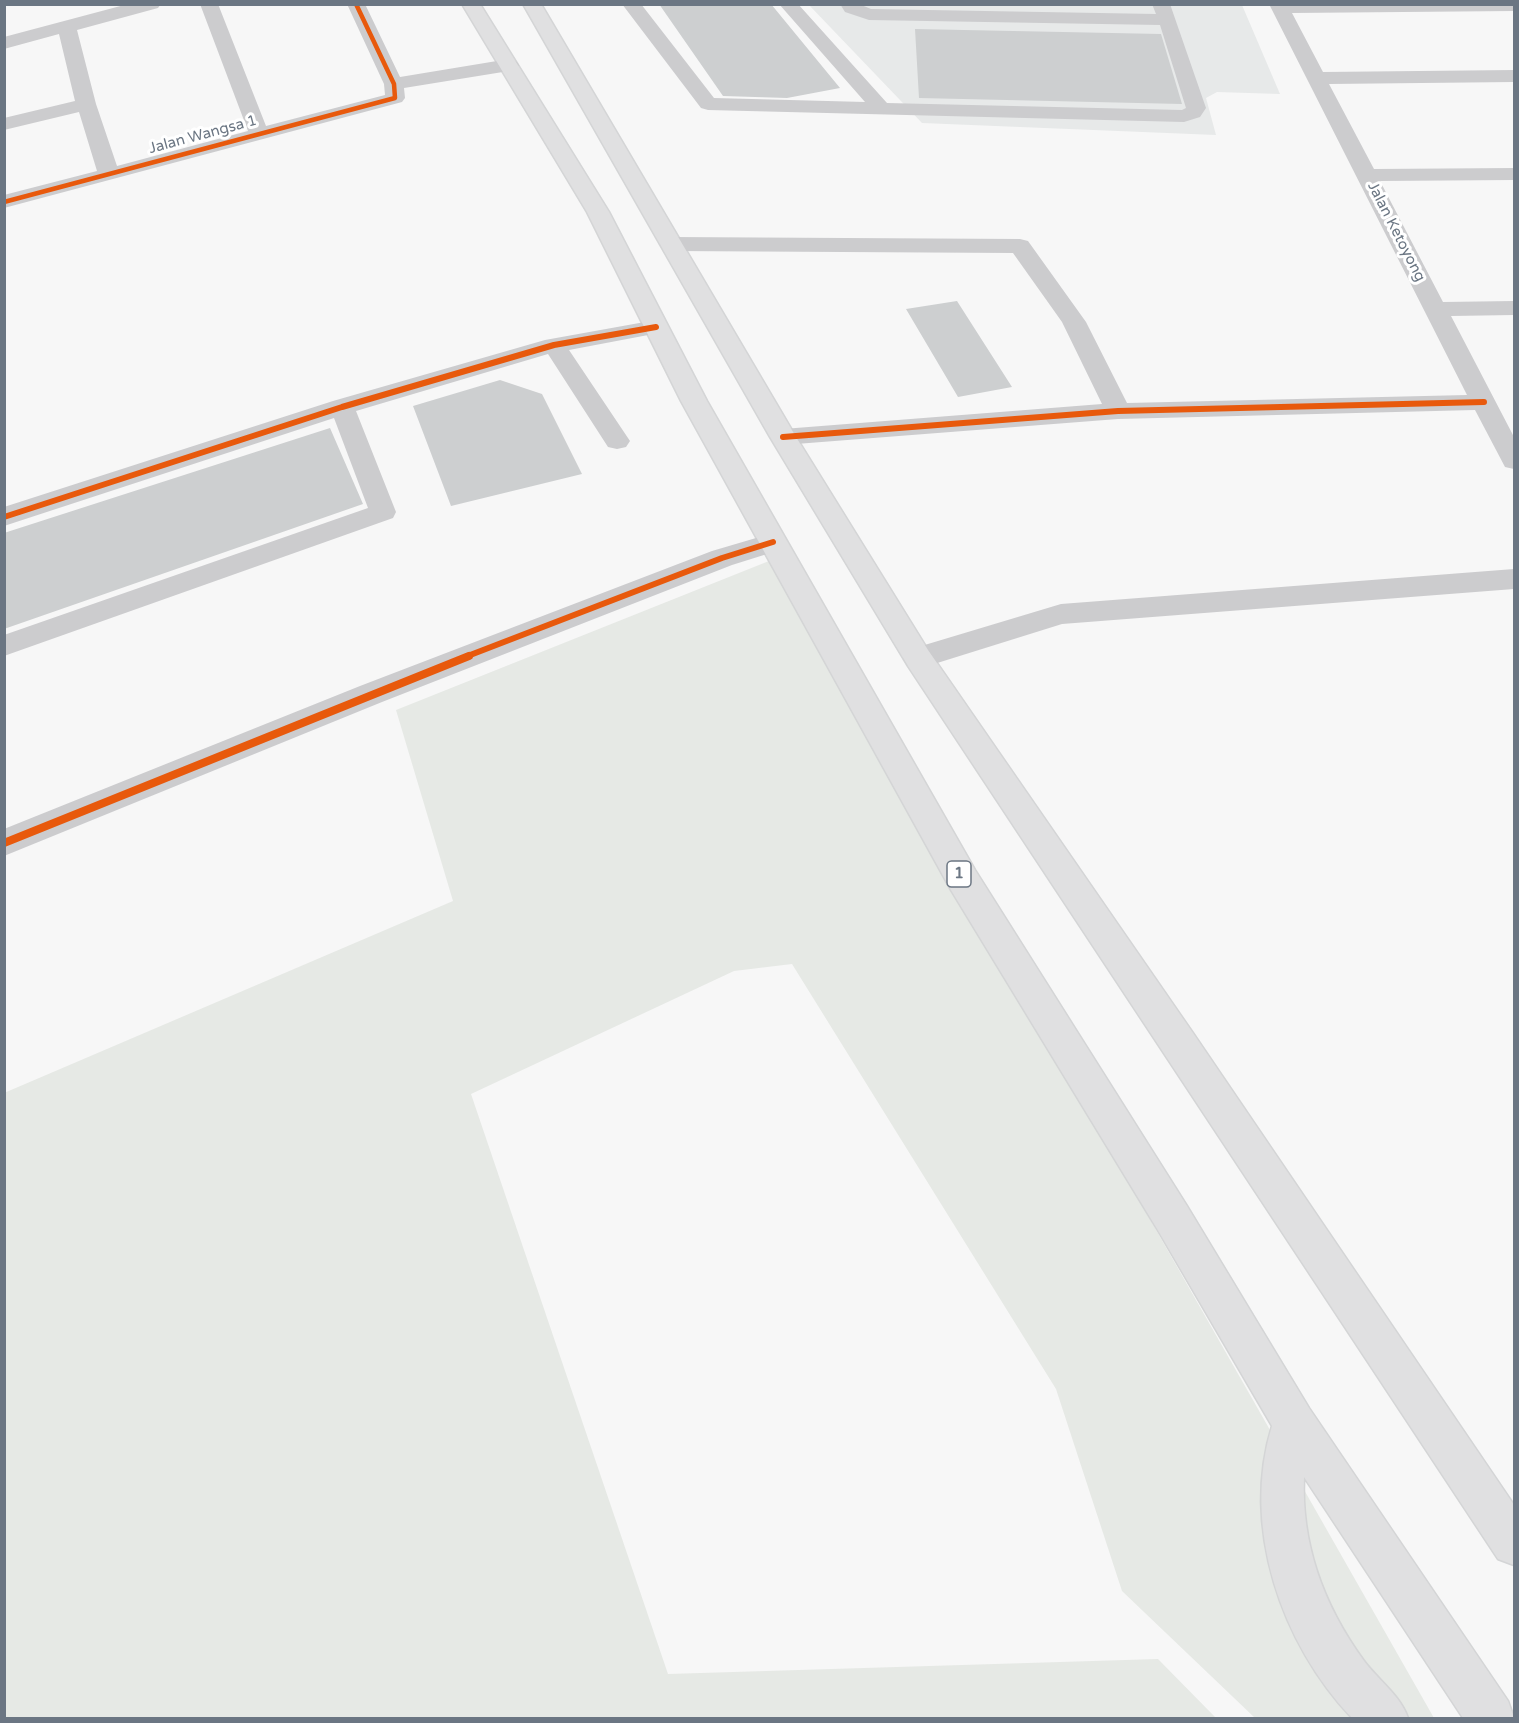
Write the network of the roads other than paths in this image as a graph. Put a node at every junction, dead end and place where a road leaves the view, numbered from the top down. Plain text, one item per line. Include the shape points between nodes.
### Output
1 (152, 4) edge
2 (209, 4) edge
3 (356, 4) edge
4 (471, 4) edge
5 (532, 4) edge
6 (631, 4) edge
7 (788, 4) edge
8 (849, 4) edge
9 (1279, 6) edge
10 (1515, 6) edge
11 (1165, 12) edge
12 (67, 28) junction
13 (4, 43) edge
14 (510, 65) junction
15 (1515, 76) edge
16 (1316, 78) junction
17 (394, 84) junction
18 (86, 104) junction
19 (881, 108) junction
20 (4, 124) edge
21 (259, 134) junction
22 (109, 174) junction
23 (1515, 174) edge
24 (1366, 175) junction
25 (4, 202) edge
26 (671, 244) junction
27 (1515, 308) edge
28 (1436, 309) junction
29 (656, 327) junction
30 (554, 345) junction
31 (1484, 402) junction
32 (342, 407) junction
33 (1118, 411) junction
34 (783, 438) junction
35 (617, 441) dead end
36 (1515, 460) edge
37 (4, 517) edge
38 (773, 542) junction
39 (1515, 579) edge
40 (4, 646) edge
41 (918, 658) junction
42 (4, 843) edge
43 (1294, 1423) junction
44 (1511, 1542) edge
45 (1384, 1719) edge
46 (1491, 1719) edge

1 - 12 street via 86,19
2 - 21 street
3 - 17 street
4 - 14 main road, 1
5 - 26 main road
6 - 19 street via 708,104
7 - 19 street
8 - 11 street via 869,14
9 - 10 street
9 - 16 street, Jalan Ketoyong
11 - 19 street via 1196,108 1193,113 1184,116
12 - 13 street
12 - 18 street
14 - 17 street
14 - 29 main road, 1 via 598,212
15 - 16 street
16 - 24 street, Jalan Ketoyong
17 - 21 street, Jalan Wangsa 1 via 395,98
18 - 20 street
18 - 22 street
21 - 22 street, Jalan Wangsa 1
22 - 25 street, Jalan Wangsa 1
23 - 24 street
24 - 28 street, Jalan Ketoyong
26 - 33 street via 1020,246 1074,322
26 - 34 main road
27 - 28 street
28 - 31 street, Jalan Ketoyong
29 - 30 street
29 - 38 main road, 1
30 - 32 street
30 - 35 street
31 - 33 street
31 - 36 street, Jalan Ketoyong
32 - 37 street
32 - 40 street via 383,512
33 - 34 street
34 - 41 main road
38 - 42 street via 722,558 371,694
38 - 43 main road, 1 via 963,880
39 - 41 street via 1061,614
41 - 44 main road
43 - 45 main road via 1283,1466 1281,1515 1292,1569 1313,1623 1345,1674
43 - 46 main road, 1

